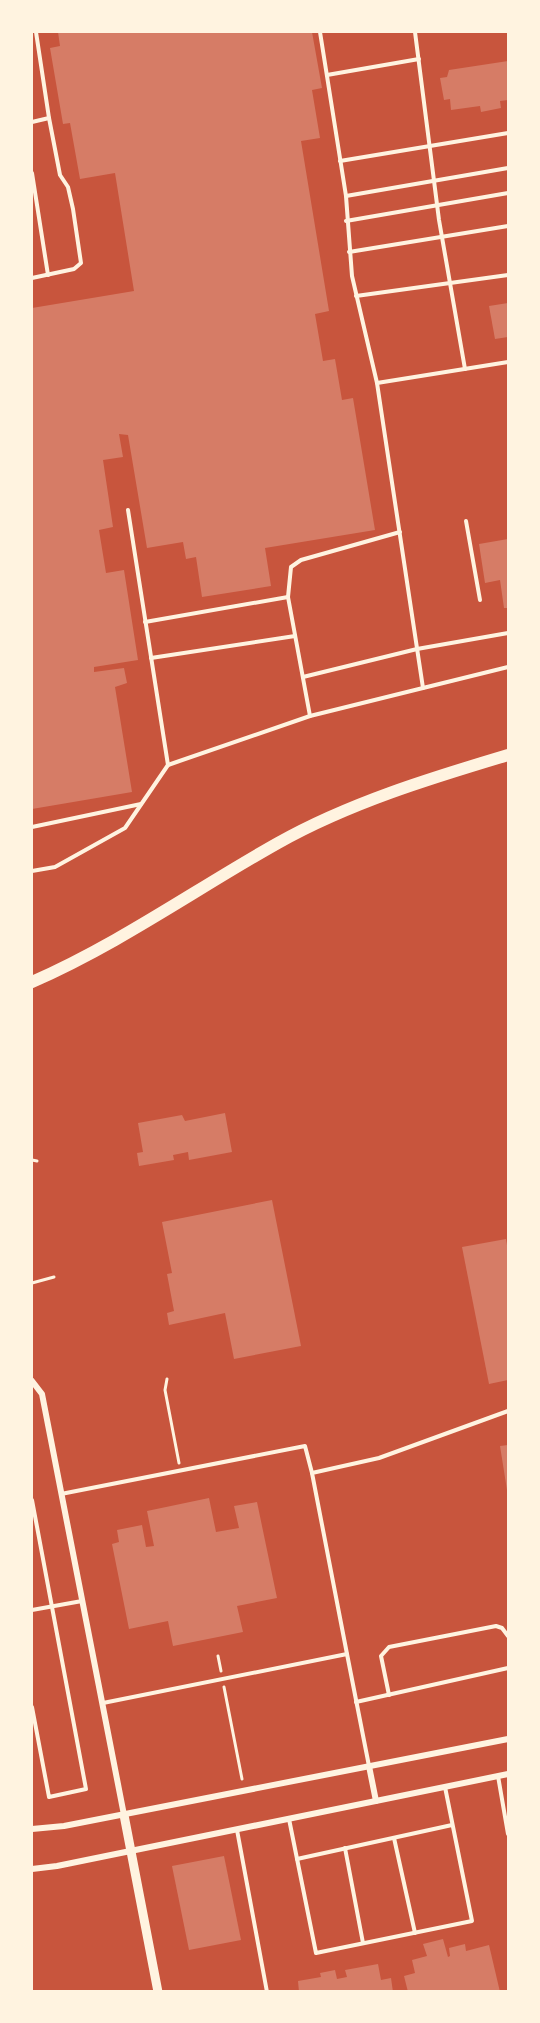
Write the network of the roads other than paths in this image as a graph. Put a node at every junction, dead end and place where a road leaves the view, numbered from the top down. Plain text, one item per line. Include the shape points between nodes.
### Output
1 (36, 32) edge
2 (320, 32) edge
3 (415, 32) edge
4 (419, 59) junction
5 (327, 75) junction
6 (50, 118) junction
7 (32, 122) edge
8 (508, 133) edge
9 (431, 146) junction
10 (340, 161) junction
11 (508, 168) edge
12 (32, 174) edge
13 (434, 179) junction
14 (508, 194) edge
15 (346, 196) junction
16 (437, 204) junction
17 (346, 221) junction
18 (508, 226) edge
19 (442, 236) junction
20 (349, 252) junction
21 (508, 274) edge
22 (48, 275) junction
23 (32, 278) edge
24 (449, 281) junction
25 (356, 296) junction
26 (508, 362) edge
27 (465, 369) junction
28 (377, 384) junction
29 (128, 510) dead end
30 (466, 521) dead end
31 (400, 532) junction
32 (288, 597) junction
33 (480, 600) dead end
34 (145, 622) junction
35 (508, 633) edge
36 (295, 636) junction
37 (417, 649) junction
38 (151, 658) junction
39 (508, 667) edge
40 (303, 677) junction
41 (423, 688) junction
42 (310, 716) junction
43 (508, 755) edge
44 (168, 765) junction
45 (141, 804) junction
46 (32, 827) edge
47 (32, 871) edge
48 (32, 982) edge
49 (32, 1381) edge
50 (508, 1411) edge
51 (312, 1473) junction
52 (61, 1494) junction
53 (32, 1500) edge
54 (82, 1601) junction
55 (53, 1607) junction
56 (32, 1610) edge
57 (508, 1636) edge
58 (347, 1654) junction
59 (508, 1668) edge
60 (389, 1695) junction
61 (357, 1702) junction
62 (102, 1703) junction
63 (32, 1707) edge
64 (508, 1739) edge
65 (369, 1766) junction
66 (508, 1774) edge
67 (498, 1776) junction
68 (445, 1787) junction
69 (376, 1801) junction
70 (124, 1815) junction
71 (289, 1818) junction
72 (452, 1825) junction
73 (32, 1829) edge
74 (237, 1829) junction
75 (508, 1834) edge
76 (394, 1838) junction
77 (345, 1848) junction
78 (130, 1850) junction
79 (297, 1858) junction
80 (32, 1869) edge
81 (415, 1933) junction
82 (363, 1943) junction
83 (158, 1992) edge
84 (267, 1992) edge

1 - 6 lane
2 - 5 lane
3 - 4 lane
4 - 5 lane
4 - 9 lane
5 - 10 lane
6 - 7 lane
6 - 22 lane via 60,175 68,187 73,209 81,263 74,270
8 - 9 lane
9 - 10 lane
9 - 13 lane
10 - 15 lane
11 - 13 lane
12 - 22 lane
13 - 15 lane
13 - 16 lane
14 - 16 lane
15 - 17 lane
16 - 17 lane
16 - 19 lane
17 - 20 lane
18 - 19 lane
19 - 20 lane
19 - 24 lane
20 - 25 lane
21 - 24 lane
22 - 23 lane
24 - 25 lane
24 - 27 lane
25 - 28 lane
26 - 27 lane
27 - 28 lane
28 - 31 lane
29 - 34 lane
30 - 33 lane
31 - 32 lane via 296,562 291,567
31 - 37 lane
32 - 34 lane
32 - 36 lane
34 - 38 lane
35 - 37 lane
36 - 38 lane
36 - 40 lane
37 - 40 lane
37 - 41 lane
38 - 44 lane
39 - 41 lane
40 - 42 lane
41 - 42 lane
42 - 44 lane
43 - 48 highway via 403,789 315,824 109,944
44 - 45 lane
45 - 46 lane
45 - 47 lane via 125,828 55,867
49 - 52 street via 42,1394
50 - 51 lane via 379,1458
51 - 52 lane via 305,1446
51 - 58 lane
52 - 54 street
53 - 55 lane
54 - 55 lane
54 - 62 street
55 - 56 lane
55 - 63 lane via 86,1789 49,1797
57 - 60 lane via 496,1626 389,1647 381,1659
58 - 61 lane
58 - 62 lane
59 - 60 lane
60 - 61 lane
61 - 65 lane
62 - 70 street
64 - 65 street
65 - 69 street
65 - 70 street
66 - 67 street
67 - 68 street
67 - 75 lane
68 - 69 street
68 - 72 lane
69 - 71 street
70 - 73 street
70 - 78 street
71 - 74 street
71 - 79 lane
72 - 76 lane
72 - 81 lane via 472,1921
74 - 78 street
74 - 84 lane
76 - 77 lane
76 - 81 lane
77 - 79 lane
77 - 82 lane
78 - 80 street
78 - 83 street
79 - 82 lane via 316,1953
81 - 82 lane

